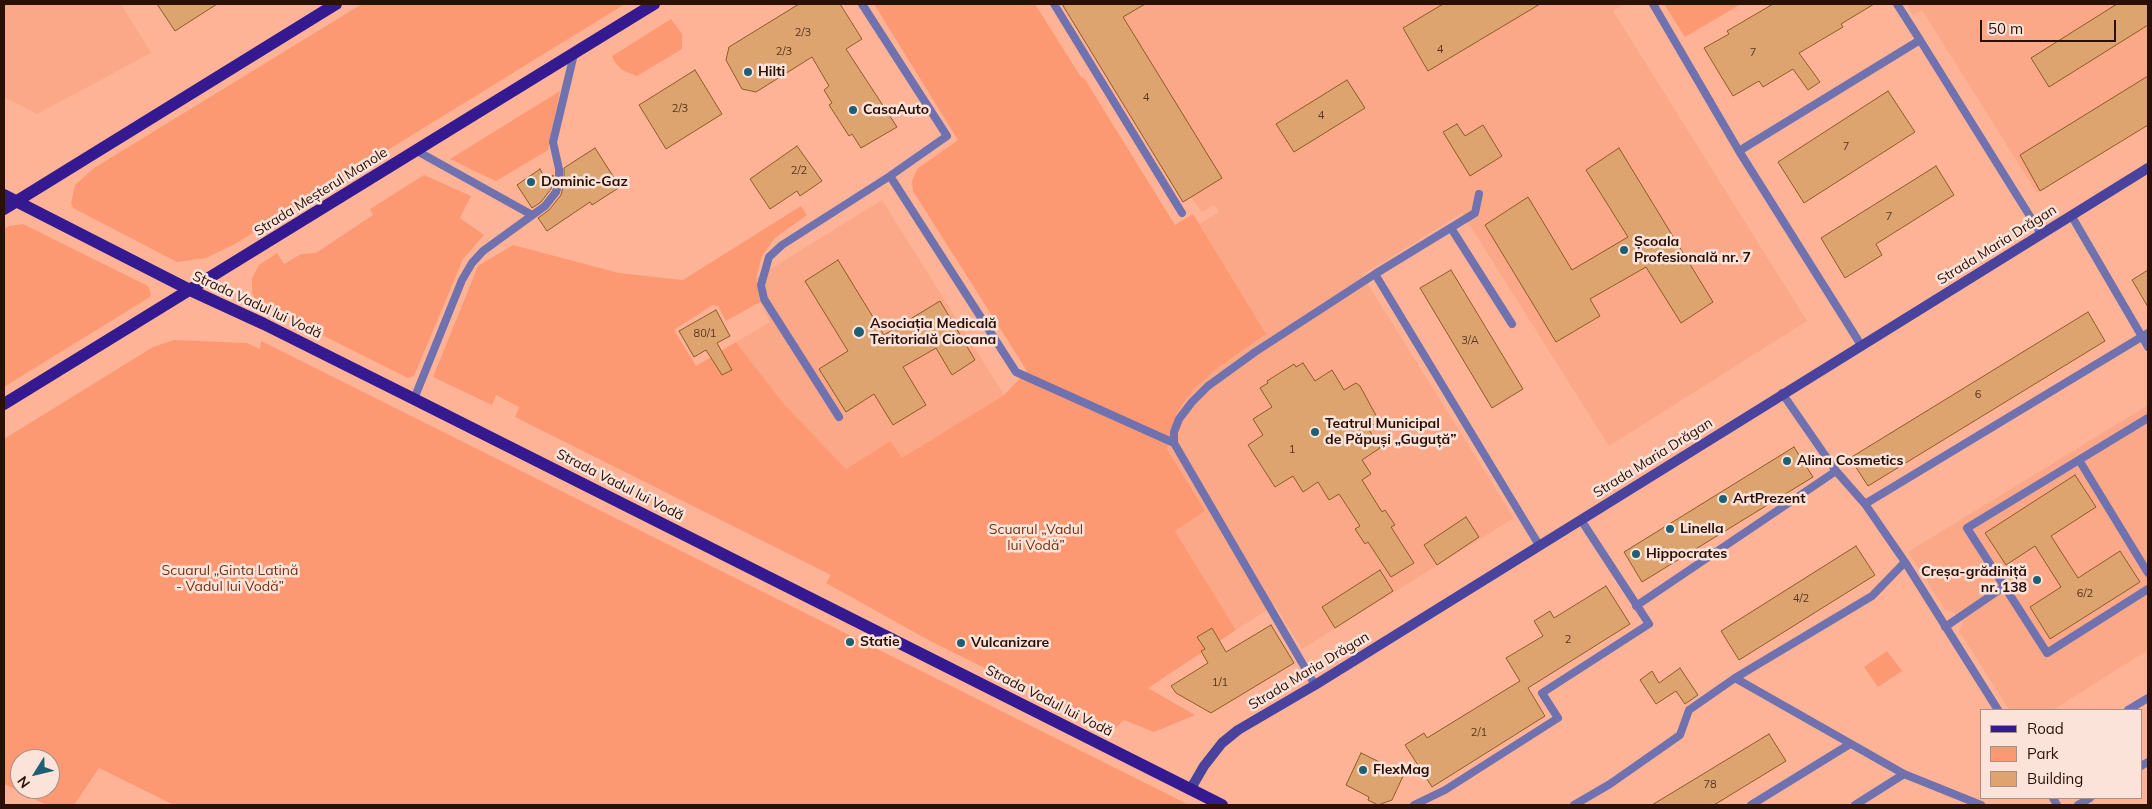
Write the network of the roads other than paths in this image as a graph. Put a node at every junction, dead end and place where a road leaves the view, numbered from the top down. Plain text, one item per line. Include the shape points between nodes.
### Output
1 (336, 4) edge
2 (654, 4) edge
3 (862, 4) edge
4 (1054, 4) edge
5 (1653, 4) edge
6 (1897, 4) edge
7 (1920, 40) junction
8 (574, 52) junction
9 (416, 151) junction
10 (1739, 151) junction
11 (2148, 168) edge
12 (890, 176) junction
13 (1480, 194) dead end
14 (4, 195) edge
15 (17, 202) junction
16 (4, 210) edge
17 (1182, 213) dead end
18 (532, 215) junction
19 (2071, 215) junction
20 (1451, 228) junction
21 (2041, 234) junction
22 (1375, 274) junction
23 (190, 290) junction
24 (1512, 324) dead end
25 (2145, 335) edge
26 (1861, 345) junction
27 (2148, 347) edge
28 (1782, 393) junction
29 (414, 399) junction
30 (4, 404) edge
31 (839, 417) dead end
32 (2148, 418) edge
33 (1174, 443) junction
34 (2079, 460) junction
35 (1836, 471) junction
36 (1865, 504) junction
37 (1581, 520) junction
38 (1539, 545) junction
39 (1905, 562) junction
40 (2148, 573) edge
41 (2005, 586) junction
42 (2148, 589) edge
43 (1636, 606) junction
44 (1945, 626) junction
45 (1735, 678) junction
46 (1315, 685) junction
47 (2148, 698) edge
48 (1997, 709) edge
49 (2130, 709) edge
50 (1850, 744) junction
51 (1904, 774) junction
52 (1190, 790) junction
53 (1222, 805) edge
54 (1414, 805) edge
55 (1574, 805) edge
56 (1751, 805) edge
57 (1855, 805) edge
58 (1981, 805) edge

1 - 15 main road
2 - 8 main road, Strada Meșterul Manole
3 - 12 lane via 947,136
4 - 17 lane
5 - 10 lane
6 - 7 lane
7 - 10 lane
7 - 21 lane
8 - 9 main road, Strada Meșterul Manole
8 - 18 lane via 553,142 559,182 552,199
9 - 18 lane
9 - 23 main road, Strada Meșterul Manole
10 - 26 lane
11 - 19 main road, Strada Maria Drăgan
12 - 31 lane via 782,245 769,258 760,285 764,299
12 - 33 lane via 1016,372
13 - 20 lane via 1475,212
14 - 15 main road, Strada Vadul lui Vodă
15 - 16 main road
15 - 23 main road, Strada Vadul lui Vodă
18 - 29 lane via 472,263 462,280
19 - 21 main road, Strada Maria Drăgan
19 - 25 lane
20 - 22 lane
20 - 24 lane
21 - 26 main road, Strada Maria Drăgan
22 - 33 lane via 1208,386 1179,419
22 - 38 lane
23 - 29 main road, Strada Vadul lui Vodă
23 - 30 main road, Strada Meșterul Manole
25 - 27 lane
25 - 36 lane
26 - 28 main road, Strada Maria Drăgan
28 - 35 lane
28 - 37 main road, Strada Maria Drăgan
29 - 52 main road, Strada Vadul lui Vodă
32 - 34 lane
33 - 46 lane
34 - 40 lane
34 - 41 lane via 1967,528
35 - 36 lane
35 - 43 lane
36 - 39 lane
37 - 38 main road, Strada Maria Drăgan
37 - 43 lane
38 - 46 main road, Strada Maria Drăgan
39 - 44 lane
39 - 45 lane via 1872,596
41 - 42 lane via 2047,652
41 - 44 lane
43 - 54 lane via 1649,624 1542,693 1558,718 1446,790
44 - 48 lane
45 - 50 lane
45 - 55 lane via 1689,710 1680,735
46 - 52 main road, Strada Maria Drăgan via 1238,730 1222,743
47 - 49 lane
50 - 51 lane
50 - 56 lane
51 - 57 lane
51 - 58 lane
52 - 53 main road, Strada Vadul lui Vodă

